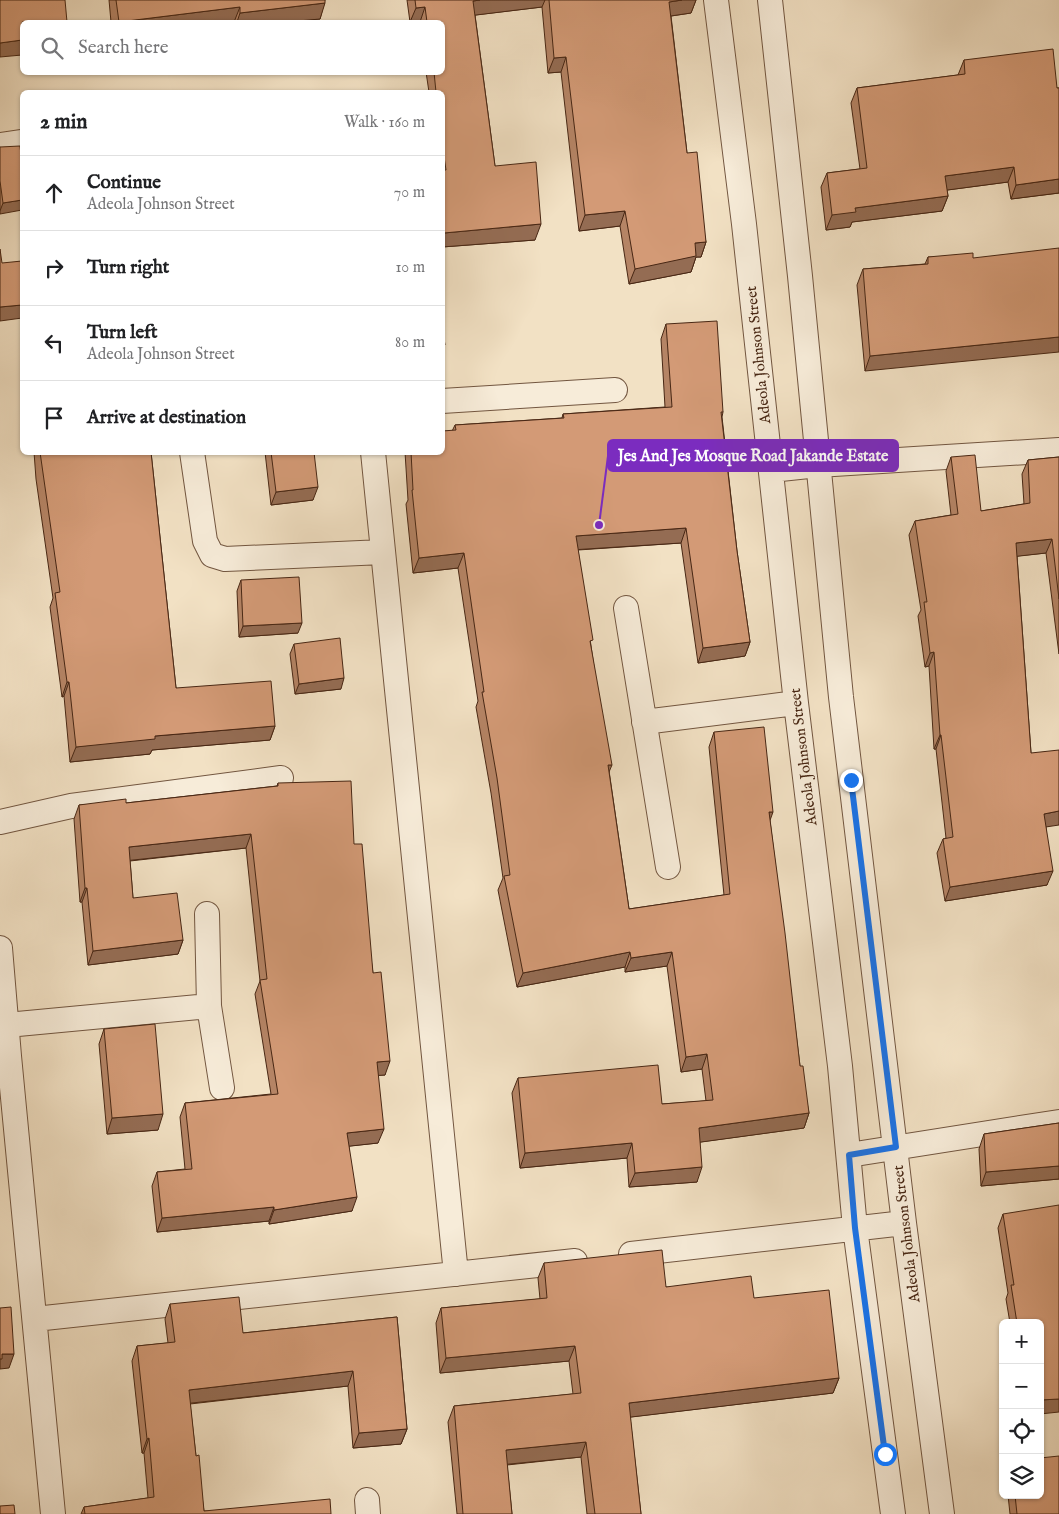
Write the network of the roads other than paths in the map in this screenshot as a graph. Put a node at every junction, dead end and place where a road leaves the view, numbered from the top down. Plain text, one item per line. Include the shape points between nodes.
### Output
1 (716, 0) edge
2 (770, 0) edge
3 (20, 142) edge
4 (0, 145) edge
5 (615, 390) dead end
6 (445, 401) edge
7 (1059, 450) edge
8 (192, 455) edge
9 (373, 455) edge
10 (818, 465) junction
11 (771, 470) junction
12 (383, 552) junction
13 (626, 608) dead end
14 (796, 704) junction
15 (644, 722) junction
16 (281, 778) dead end
17 (0, 822) edge
18 (668, 868) dead end
19 (207, 914) dead end
20 (0, 948) edge
21 (209, 1006) junction
22 (7, 1025) junction
23 (222, 1088) dead end
24 (1059, 1122) edge
25 (896, 1147) junction
26 (849, 1155) junction
27 (904, 1223) junction
28 (855, 1228) junction
29 (456, 1274) junction
30 (35, 1319) junction
31 (54, 1514) edge
32 (893, 1514) edge
33 (942, 1514) edge

1 - 11 street, Adeola Johnson Street
2 - 10 street, Adeola Johnson Street
3 - 4 street
5 - 6 street
7 - 10 street
8 - 12 street via 204,541 212,555 225,560
9 - 12 street
10 - 11 street
10 - 25 street, Adeola Johnson Street via 841,697
11 - 14 street, Adeola Johnson Street
12 - 29 street
13 - 15 street
14 - 15 street
14 - 26 street, Adeola Johnson Street
15 - 18 street
16 - 17 street via 71,806
19 - 21 street
20 - 22 street
21 - 22 street
21 - 23 street
22 - 30 street
24 - 25 street
25 - 26 street
25 - 27 street, Adeola Johnson Street
26 - 28 street, Adeola Johnson Street
27 - 28 street
27 - 33 street, Adeola Johnson Street
28 - 29 street
28 - 32 street, Adeola Johnson Street
29 - 30 street
30 - 31 street

